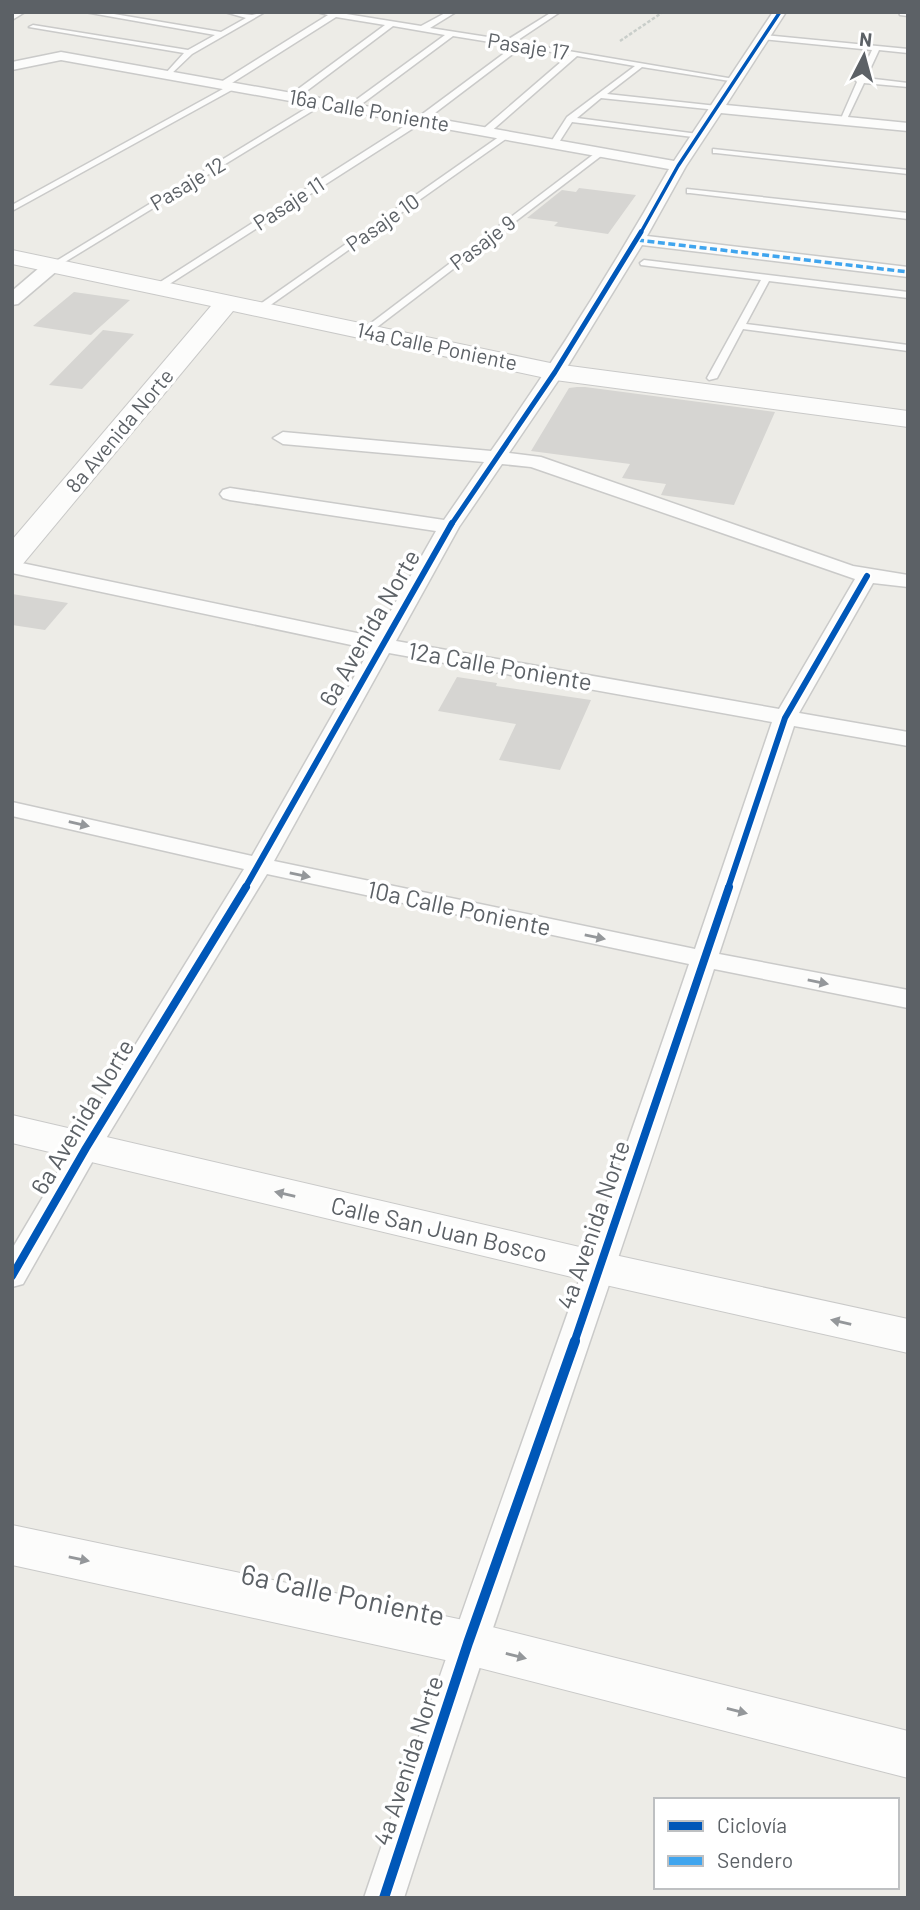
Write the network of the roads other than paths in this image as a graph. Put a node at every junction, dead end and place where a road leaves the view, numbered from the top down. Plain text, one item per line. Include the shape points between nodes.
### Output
1 (19, 12) edge
2 (88, 12) edge
3 (228, 12) edge
4 (262, 12) edge
5 (320, 12) edge
6 (453, 12) edge
7 (557, 12) edge
8 (780, 12) edge
9 (347, 14) edge
10 (334, 15) junction
11 (12, 16) edge
12 (254, 17) junction
13 (391, 24) junction
14 (33, 27) dead end
15 (422, 29) junction
16 (221, 34) junction
17 (451, 34) junction
18 (764, 37) junction
19 (508, 43) junction
20 (520, 45) junction
21 (877, 47) junction
22 (908, 51) edge
23 (189, 52) junction
24 (575, 54) junction
25 (61, 57) joint
26 (640, 65) junction
27 (12, 66) edge
28 (169, 74) junction
29 (736, 80) junction
30 (859, 80) junction
31 (229, 85) junction
32 (908, 85) edge
33 (600, 96) junction
34 (293, 97) junction
35 (323, 102) junction
36 (352, 107) junction
37 (716, 108) junction
38 (570, 119) junction
39 (420, 120) junction
40 (842, 121) junction
41 (908, 127) edge
42 (485, 132) junction
43 (506, 136) junction
44 (698, 136) junction
45 (553, 145) junction
46 (716, 151) dead end
47 (601, 153) junction
48 (678, 166) junction
49 (908, 172) edge
50 (690, 191) dead end
51 (12, 209) edge
52 (908, 216) edge
53 (637, 240) junction
54 (12, 257) edge
55 (644, 263) dead end
56 (52, 266) junction
57 (908, 272) edge
58 (766, 278) junction
59 (157, 288) junction
60 (908, 295) edge
61 (12, 300) edge
62 (228, 303) junction
63 (259, 309) junction
64 (740, 326) junction
65 (365, 332) junction
66 (908, 348) edge
67 (555, 372) junction
68 (712, 378) dead end
69 (908, 419) edge
70 (283, 438) dead end
71 (500, 456) junction
72 (230, 494) dead end
73 (449, 527) junction
74 (12, 559) edge
75 (12, 567) edge
76 (867, 576) junction
77 (908, 581) edge
78 (381, 645) junction
79 (785, 718) junction
80 (908, 739) edge
81 (12, 808) edge
82 (259, 866) junction
83 (703, 960) junction
84 (908, 999) edge
85 (12, 1129) edge
86 (86, 1148) junction
87 (600, 1268) junction
88 (12, 1276) edge
89 (908, 1336) edge
90 (12, 1545) edge
91 (468, 1643) junction
92 (908, 1755) edge
93 (384, 1898) edge

1 - 11 street
2 - 16 lane
3 - 12 lane
4 - 12 lane
5 - 10 lane, Pasaje 17
6 - 15 lane
7 - 19 lane
8 - 18 street, 6a Avenida Norte
9 - 10 lane, Pasaje 17
9 - 13 lane, Pasaje 17
10 - 31 lane
12 - 16 lane
13 - 15 lane, Pasaje 17
13 - 34 lane
14 - 23 lane
15 - 17 lane, Pasaje 17
16 - 23 lane
17 - 19 lane, Pasaje 17
17 - 36 lane
18 - 21 lane
18 - 29 street, 6a Avenida Norte
19 - 20 lane, Pasaje 17
20 - 24 lane, Pasaje 17
20 - 39 lane, Pasaje 11
21 - 22 lane
21 - 30 lane
23 - 28 lane
24 - 26 lane, Pasaje 17
24 - 42 lane
25 - 27 street
25 - 28 street, 16a Calle Poniente
26 - 29 lane, Pasaje 17
26 - 33 lane
28 - 31 street, 16a Calle Poniente
29 - 37 street, 6a Avenida Norte
30 - 32 lane
30 - 40 lane
31 - 34 street, 16a Calle Poniente
31 - 51 lane
33 - 37 lane
33 - 38 lane
34 - 35 street, 16a Calle Poniente
35 - 36 street, 16a Calle Poniente
35 - 56 lane, Pasaje 12
36 - 39 street, 16a Calle Poniente
37 - 40 street
37 - 44 street, 6a Avenida Norte
38 - 44 lane
38 - 45 lane
39 - 42 street, 16a Calle Poniente
39 - 59 lane, Pasaje 11
40 - 41 street
42 - 43 street, 16a Calle Poniente
43 - 45 street, 16a Calle Poniente
43 - 63 lane, Pasaje 10
44 - 48 street, 6a Avenida Norte
45 - 47 street, 16a Calle Poniente
46 - 49 lane
47 - 48 street, 16a Calle Poniente
47 - 65 lane, Pasaje 9
48 - 53 street, 6a Avenida Norte
50 - 52 lane
53 - 57 street
53 - 67 street, 6a Avenida Norte
54 - 56 street, 14a Calle Poniente
55 - 58 lane
56 - 59 street, 14a Calle Poniente
56 - 61 street
58 - 60 lane
58 - 64 lane
59 - 62 street, 14a Calle Poniente
62 - 63 street, 14a Calle Poniente
62 - 74 street, 8a Avenida Norte
63 - 65 street, 14a Calle Poniente
64 - 66 lane
64 - 68 lane
65 - 67 street, 14a Calle Poniente
67 - 69 street, 14a Calle Poniente
67 - 71 street, 6a Avenida Norte
70 - 71 street
71 - 73 street, 6a Avenida Norte
71 - 76 street via 556,466
72 - 73 street
73 - 78 street, 6a Avenida Norte
75 - 78 street, 12a Calle Poniente
76 - 77 street
76 - 79 street, 4a Avenida Norte
78 - 79 street, 12a Calle Poniente
78 - 82 street, 6a Avenida Norte
79 - 80 street, 12a Calle Poniente
79 - 83 street, 4a Avenida Norte
81 -> 82 street, 10a Calle Poniente
82 -> 83 street, 10a Calle Poniente
82 - 86 street, 6a Avenida Norte
83 -> 84 street, 10a Calle Poniente
83 - 87 street, 4a Avenida Norte
85 - 86 street, Calle San Juan Bosco
87 -> 86 street, Calle San Juan Bosco
86 - 88 street, 6a Avenida Norte
89 -> 87 street, Calle San Juan Bosco
87 - 91 street, 4a Avenida Norte
90 -> 91 street, 6a Calle Poniente
91 -> 92 street, 6a Calle Poniente
91 - 93 street, 4a Avenida Norte

